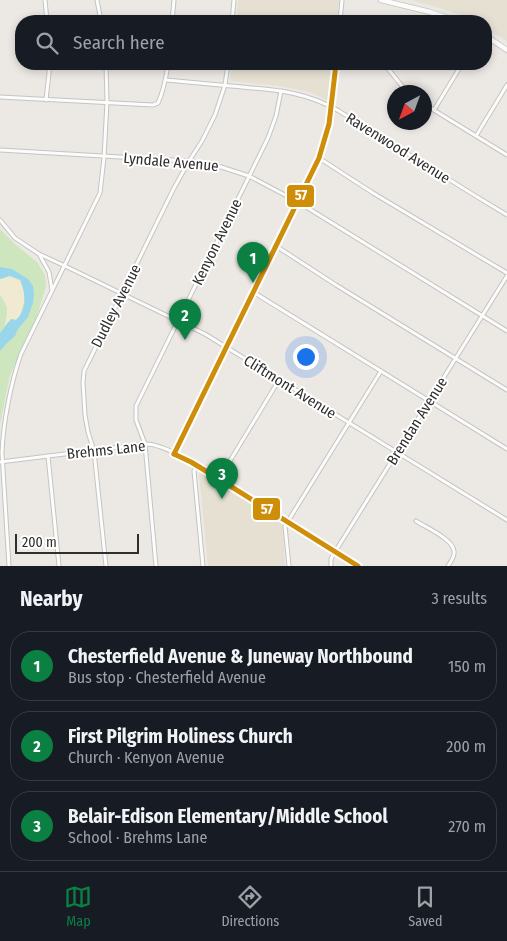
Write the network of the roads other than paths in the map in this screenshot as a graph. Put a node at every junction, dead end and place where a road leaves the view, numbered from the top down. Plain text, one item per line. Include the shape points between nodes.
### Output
1 (45, 0) edge
2 (98, 0) edge
3 (174, 0) edge
4 (234, 0) edge
5 (342, 0) edge
6 (381, 0) edge
7 (46, 15) edge
8 (100, 15) edge
9 (173, 15) edge
10 (233, 15) edge
11 (341, 15) edge
12 (439, 15) edge
13 (492, 40) edge
14 (507, 50) edge
15 (49, 70) edge
16 (106, 70) edge
17 (167, 70) edge
18 (227, 70) edge
19 (335, 70) edge
20 (389, 70) edge
21 (458, 70) edge
22 (166, 80) junction
23 (225, 85) junction
24 (401, 85) edge
25 (507, 86) edge
26 (281, 91) junction
27 (0, 97) edge
28 (46, 100) junction
29 (107, 102) junction
30 (331, 107) junction
31 (434, 110) joint
32 (476, 136) junction
33 (0, 150) edge
34 (507, 155) edge
35 (104, 156) junction
36 (319, 158) junction
37 (188, 161) junction
38 (250, 176) junction
39 (298, 202) junction
40 (507, 215) edge
41 (0, 220) edge
42 (276, 246) junction
43 (39, 254) junction
44 (65, 266) junction
45 (507, 275) edge
46 (52, 291) junction
47 (253, 292) junction
48 (122, 294) junction
49 (482, 316) junction
50 (178, 321) junction
51 (507, 331) edge
52 (226, 347) junction
53 (456, 359) junction
54 (381, 371) junction
55 (279, 380) junction
56 (507, 390) edge
57 (429, 401) junction
58 (349, 423) junction
59 (145, 444) junction
60 (507, 449) edge
61 (94, 450) junction
62 (397, 453) junction
63 (174, 454) junction
64 (48, 456) junction
65 (1, 462) edge
66 (196, 465) junction
67 (219, 478) junction
68 (507, 520) edge
69 (288, 521) junction
70 (416, 521) dead end
71 (336, 552) junction
72 (9, 566) edge
73 (59, 566) edge
74 (106, 566) edge
75 (156, 566) edge
76 (203, 566) edge
77 (289, 566) edge
78 (331, 566) edge
79 (358, 566) edge
80 (448, 566) edge

1 - 7 street
2 - 8 street
3 - 9 street
4 - 10 street
5 - 11 street
6 - 12 main road
13 - 14 main road
15 - 28 street
16 - 29 street
17 - 22 street
18 - 23 street, Dudley Avenue
19 - 30 street
20 - 24 street
21 - 31 street
22 - 23 street, Ravenwood Avenue
22 - 29 street via 160,99 151,106
23 - 26 street, Ravenwood Avenue
23 - 37 street, Dudley Avenue via 208,131
25 - 32 street
26 - 30 street, Ravenwood Avenue via 306,96
26 - 38 street, Kenyon Avenue via 271,133
27 - 28 street
28 - 29 street
29 - 35 street
30 - 36 street
30 - 40 street, Ravenwood Avenue
31 - 32 street
32 - 34 street
33 - 35 street, Lyndale Avenue
35 - 37 street, Lyndale Avenue
35 - 44 street via 100,193
36 - 39 street
36 - 45 street
37 - 38 street, Lyndale Avenue via 224,167
37 - 48 street, Dudley Avenue
38 - 39 street, Lyndale Avenue
38 - 50 street, Kenyon Avenue
39 - 42 street
39 - 49 street, Lyndale Avenue
41 - 43 street, Cliftmont Avenue via 15,238
42 - 47 street
42 - 53 street
43 - 44 street, Cliftmont Avenue
43 - 46 street via 49,272
44 - 46 street
44 - 48 street, Cliftmont Avenue
45 - 49 street, Brendan Avenue
46 - 65 street via 18,364 11,389
47 - 52 street
47 - 54 street
48 - 50 street, Cliftmont Avenue
48 - 61 street, Dudley Avenue via 88,360 84,375 88,432
49 - 51 street, Lyndale Avenue
49 - 53 street, Brendan Avenue
50 - 52 street, Cliftmont Avenue
50 - 59 street, Kenyon Avenue via 136,406 136,420
52 - 55 street, Cliftmont Avenue
52 - 63 street
53 - 56 street
53 - 57 street, Brendan Avenue
54 - 57 street
54 - 58 street
55 - 58 street, Cliftmont Avenue
55 - 67 street
57 - 60 street
57 - 62 street, Brendan Avenue
58 - 62 street, Cliftmont Avenue
58 - 69 street
59 - 61 street, Brehms Lane
59 - 63 street, Brehms Lane
59 - 75 street, Kenyon Avenue
61 - 64 street, Brehms Lane
61 - 74 street, Dudley Avenue
62 - 68 street, Cliftmont Avenue
62 - 71 street, Brendan Avenue
63 - 66 street, Brehms Lane
64 - 65 street, Brehms Lane
64 - 73 street
65 - 72 street
66 - 67 street, Brehms Lane
66 - 76 street
67 - 69 street, Brehms Lane
69 - 71 street, Brehms Lane
69 - 77 street via 285,526
70 - 80 street via 451,544 454,556
71 - 78 street, Brendan Avenue
71 - 79 street, Brehms Lane

